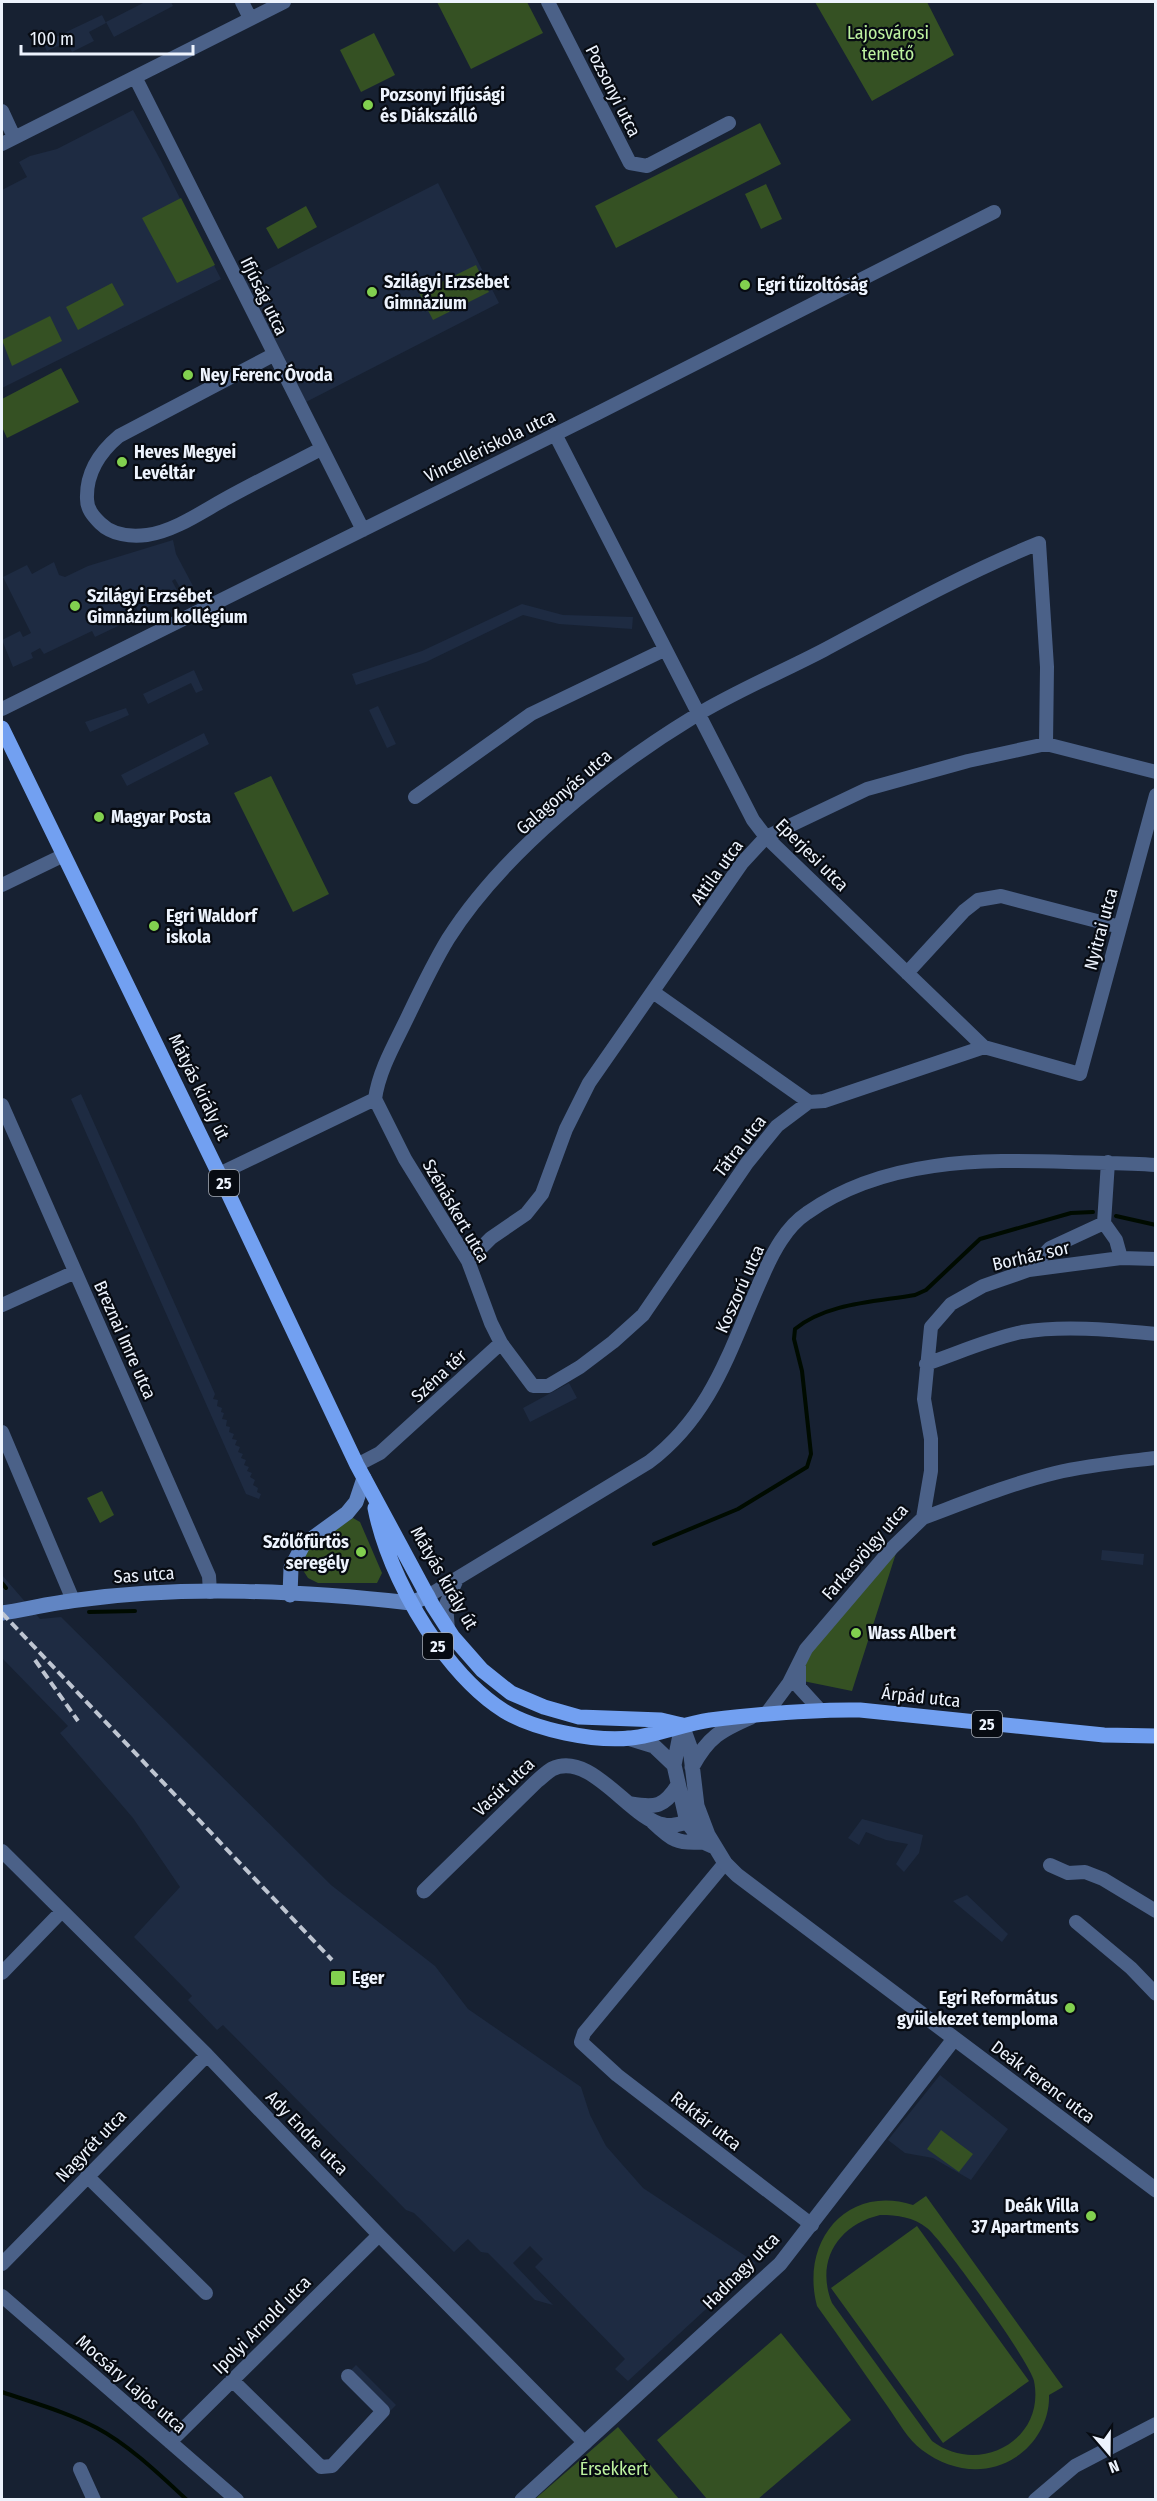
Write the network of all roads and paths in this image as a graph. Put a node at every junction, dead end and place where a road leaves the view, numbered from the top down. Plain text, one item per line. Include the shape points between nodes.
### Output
1 (242, 2) edge
2 (284, 2) edge
3 (548, 2) edge
4 (250, 18) junction
5 (135, 77) junction
6 (2, 111) edge
7 (729, 123) dead end
8 (8, 140) edge
9 (994, 212) dead end
10 (273, 355) junction
11 (555, 434) junction
12 (321, 449) junction
13 (363, 530) junction
14 (664, 650) junction
15 (2, 709) edge
16 (697, 714) junction
17 (2, 728) edge
18 (1046, 744) junction
19 (1155, 772) edge
20 (1155, 795) edge
21 (415, 797) dead end
22 (766, 837) junction
23 (64, 855) junction
24 (2, 885) edge
25 (1120, 927) junction
26 (907, 973) junction
27 (653, 992) junction
28 (984, 1047) junction
29 (375, 1099) junction
30 (809, 1102) junction
31 (2, 1105) edge
32 (1108, 1162) junction
33 (1155, 1165) edge
34 (219, 1174) junction
35 (1104, 1223) junction
36 (1121, 1258) junction
37 (1155, 1258) edge
38 (468, 1261) junction
39 (1029, 1270) junction
40 (75, 1272) junction
41 (2, 1305) edge
42 (1155, 1334) edge
43 (501, 1342) junction
44 (926, 1364) junction
45 (2, 1432) edge
46 (1155, 1458) edge
47 (361, 1472) junction
48 (373, 1496) junction
49 (347, 1514) junction
50 (377, 1518) junction
51 (923, 1518) junction
52 (457, 1579) junction
53 (210, 1592) junction
54 (290, 1594) junction
55 (428, 1596) junction
56 (73, 1600) junction
57 (411, 1603) junction
58 (2, 1613) edge
59 (448, 1630) junction
60 (799, 1665) junction
61 (820, 1710) junction
62 (760, 1715) junction
63 (682, 1725) junction
64 (1155, 1736) edge
65 (628, 1738) junction
66 (674, 1765) junction
67 (692, 1767) junction
68 (678, 1785) junction
69 (629, 1803) junction
70 (697, 1806) junction
71 (652, 1822) junction
72 (687, 1822) junction
73 (708, 1841) junction
74 (2, 1851) edge
75 (725, 1863) junction
76 (1050, 1865) dead end
77 (424, 1891) dead end
78 (62, 1911) junction
79 (1155, 1911) edge
80 (1076, 1922) dead end
81 (2, 1972) edge
82 (1155, 1994) edge
83 (954, 2039) junction
84 (207, 2055) junction
85 (87, 2176) junction
86 (1155, 2190) edge
87 (812, 2225) junction
88 (379, 2235) junction
89 (2, 2264) edge
90 (206, 2294) dead end
91 (2, 2296) edge
92 (348, 2376) dead end
93 (232, 2380) junction
94 (1155, 2424) edge
95 (171, 2442) junction
96 (585, 2443) junction
97 (80, 2469) dead end
98 (94, 2499) edge
99 (237, 2499) edge
100 (522, 2499) edge
101 (1035, 2499) edge

1 - 4 street
2 - 4 street
3 - 7 street, Pozsonyi utca via 630,163 647,166
4 - 5 street
5 - 8 street
5 - 10 street, Ifjúság utca
6 - 8 street
9 - 11 street, Vincellériskola utca
10 - 12 street, Ifjúság utca
10 - 12 street via 119,436 103,450 93,469 87,501 90,513 114,532 129,536 149,534 197,514
11 - 13 street, Vincellériskola utca
11 - 14 street, Eperjesi utca
12 - 13 street, Ifjúság utca
13 - 15 street, Vincellériskola utca
14 - 16 street, Eperjesi utca
14 - 21 street via 531,714
16 - 18 street, Galagonyás utca via 916,600 1039,543 1047,667
16 - 22 street, Eperjesi utca via 753,820
16 - 29 street, Galagonyás utca via 584,794 489,884 449,939 421,990 377,1083
17 - 23 main road, Mátyás király út / 25
18 - 19 street, Attila utca
18 - 22 street, Attila utca via 867,789
20 - 25 street, Nyitrai utca
22 - 26 street, Eperjesi utca
22 - 27 street, Attila utca via 742,863
23 - 24 street
23 - 34 main road, Mátyás király út / 25
25 - 26 street via 1001,896 978,900
25 - 28 street, Nyitrai utca via 1080,1074
26 - 28 street, Eperjesi utca
27 - 30 street
27 - 38 street, Attila utca via 589,1083 566,1129 542,1194 526,1214 491,1238
28 - 30 street, Tátra utca via 824,1101
29 - 34 street
29 - 38 street, Szénáskert utca via 405,1159
30 - 43 street, Tátra utca via 777,1126 747,1163 643,1315 613,1342 548,1386 533,1386
31 - 40 street, Breznai Imre utca
32 - 33 street, Koszorú utca
32 - 35 street
32 - 52 street, Koszorú utca via 984,1160 913,1169 855,1188 806,1214 785,1234 724,1367 692,1420 669,1447
34 - 47 main road, Mátyás király út / 25
35 - 36 street via 1116,1240
35 - 39 street via 1050,1248
36 - 37 street, Borház sor
36 - 39 street, Borház sor
38 - 43 street, Szénáskert utca
39 - 44 street, Borház sor via 983,1286 951,1304 931,1327
40 - 41 street
40 - 53 street, Breznai Imre utca via 209,1576
42 - 44 street via 1024,1332 988,1340
43 - 47 street, Széna tér
44 - 51 street, Farkasvölgy utca via 924,1399 931,1439 931,1471
45 - 56 street
46 - 51 street via 1054,1473
47 - 48 main road, Mátyás király út / 25
47 - 49 main road via 356,1502
48 - 50 main road, Mátyás király út / 25
48 - 55 main road, Mátyás király út / 25
49 - 50 main road via 359,1510
49 - 54 main road via 303,1545 291,1568
50 - 57 main road, Mátyás király út / 25
51 - 60 street, Farkasvölgy utca via 829,1620 806,1649
52 - 55 street, Koszorú utca
52 - 59 street via 446,1604
53 - 54 main road, Sas utca
53 - 56 main road, Sas utca
54 - 57 main road, Sas utca
55 - 57 main road, Sas utca
55 - 59 main road, Mátyás király út / 25
56 - 58 main road, Sas utca
57 - 65 main road, Mátyás király út / 25 via 459,1671 505,1712 580,1737
59 - 63 main road, Mátyás király út / 25 via 482,1670 511,1693 544,1707 579,1717 661,1720
60 - 61 street via 799,1687
60 - 62 street, Farkasvölgy utca via 781,1696
61 - 62 main road, Árpád utca / 25
61 - 64 main road, Árpád utca / 25 via 860,1710 1104,1735
62 - 63 main road, Árpád utca / 25
62 - 67 street via 712,1737
63 - 65 main road, Mátyás király út / 25 via 659,1734
63 - 66 street
63 - 67 street, Deák Ferenc utca
65 - 66 street via 654,1746
66 - 68 street
67 - 70 street, Deák Ferenc utca
68 - 69 street via 668,1800 652,1807
68 - 72 street
69 - 71 street, Vasút utca
69 - 77 street, Vasút utca via 587,1772 569,1766 553,1769
70 - 72 street
70 - 73 street, Deák Ferenc utca
71 - 72 street via 672,1826
71 - 73 street, Vasút utca via 677,1841
72 - 73 street
73 - 75 street, Deák Ferenc utca
74 - 78 street, Ady Endre utca
75 - 83 street, Deák Ferenc utca
75 - 87 street, Raktár utca via 581,2042 617,2075
76 - 79 street via 1068,1873 1085,1872 1103,1879
78 - 81 street
78 - 84 street, Ady Endre utca
80 - 82 street via 1131,1968
83 - 86 street, Deák Ferenc utca
83 - 87 street, Hadnagy utca
84 - 85 street, Nagyrét utca
84 - 88 street, Ady Endre utca
85 - 89 street, Nagyrét utca
85 - 90 street
87 - 96 street, Hadnagy utca via 754,2290
88 - 93 street, Ipolyi Arnold utca
88 - 96 street, Ady Endre utca
91 - 95 street, Mocsáry Lajos utca
92 - 93 street via 383,2411 332,2466 321,2467
93 - 95 street, Ipolyi Arnold utca
94 - 101 street via 1075,2466
95 - 99 street, Mocsáry Lajos utca
96 - 100 street, Hadnagy utca
97 - 98 street

